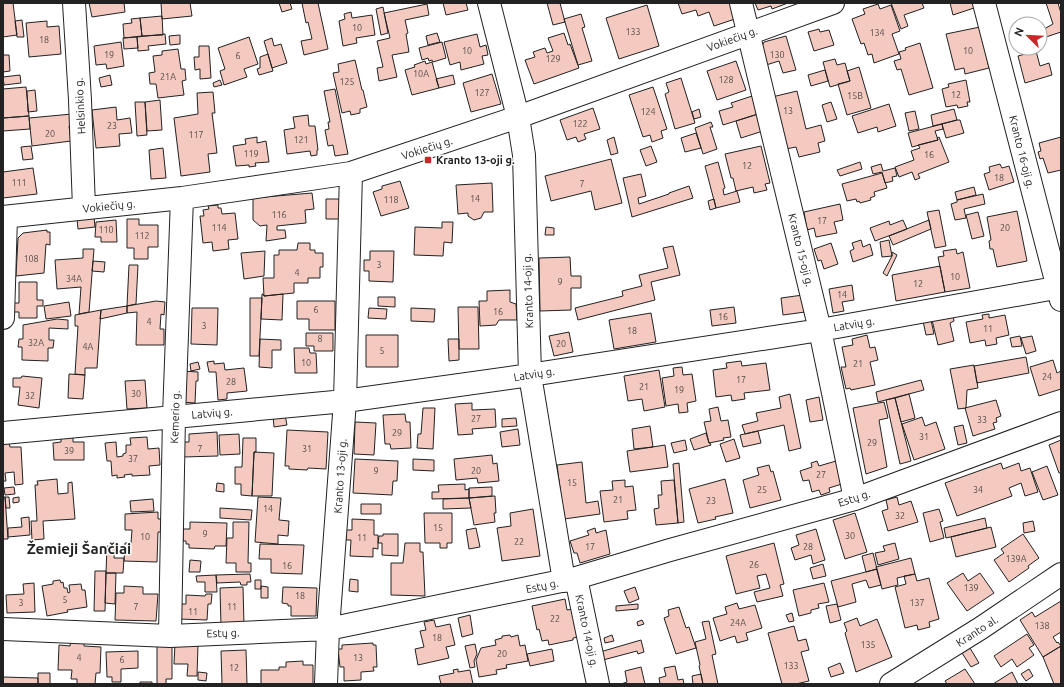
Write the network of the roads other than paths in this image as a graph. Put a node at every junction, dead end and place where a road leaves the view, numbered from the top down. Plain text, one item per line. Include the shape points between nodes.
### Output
1 (74, 3) edge
2 (489, 3) edge
3 (741, 3) edge
4 (833, 3) edge
5 (984, 3) edge
6 (748, 34) junction
7 (518, 117) junction
8 (351, 173) junction
9 (182, 198) junction
10 (84, 208) junction
11 (4, 217) edge
12 (1060, 292) edge
13 (3, 318) edge
14 (820, 330) junction
15 (530, 375) junction
16 (345, 401) junction
17 (174, 416) junction
18 (1061, 423) edge
19 (3, 434) edge
20 (855, 499) junction
21 (1061, 574) edge
22 (570, 580) junction
23 (3, 629) edge
24 (328, 629) junction
25 (170, 636) junction
26 (326, 684) edge
27 (598, 684) edge
28 (891, 684) edge

1 - 10 street, Helsinkio g.
2 - 7 street, Kranto 14-oji g.
3 - 6 street, Kranto 15-oji g.
4 - 6 street, Vokiečių g.
5 - 12 street, Kranto 16-oji g.
6 - 7 street, Vokiečių g.
6 - 14 street, Kranto 15-oji g.
7 - 8 street, Vokiečių g.
7 - 15 street, Kranto 14-oji g. via 524,155
8 - 9 street, Vokiečių g.
8 - 16 street, Kranto 13-oji g.
9 - 10 street, Vokiečių g.
9 - 17 street, Kemerio g.
10 - 11 street, Vokiečių g.
11 - 13 street
12 - 14 street, Latvių g.
14 - 15 street, Latvių g.
14 - 20 street, Kranto 15-oji g.
15 - 16 street, Latvių g.
15 - 22 street, Kranto 14-oji g.
16 - 17 street, Latvių g.
16 - 24 street, Kranto 13-oji g.
17 - 19 street, Latvių g.
17 - 25 street, Kemerio g.
18 - 20 street, Estų g.
20 - 22 street, Estų g.
21 - 28 street, Kranto al. via 921,667
22 - 24 street, Estų g.
22 - 27 street, Kranto 14-oji g.
23 - 25 street, Estų g.
24 - 25 street, Estų g.
24 - 26 street, Kranto 13-oji g.

